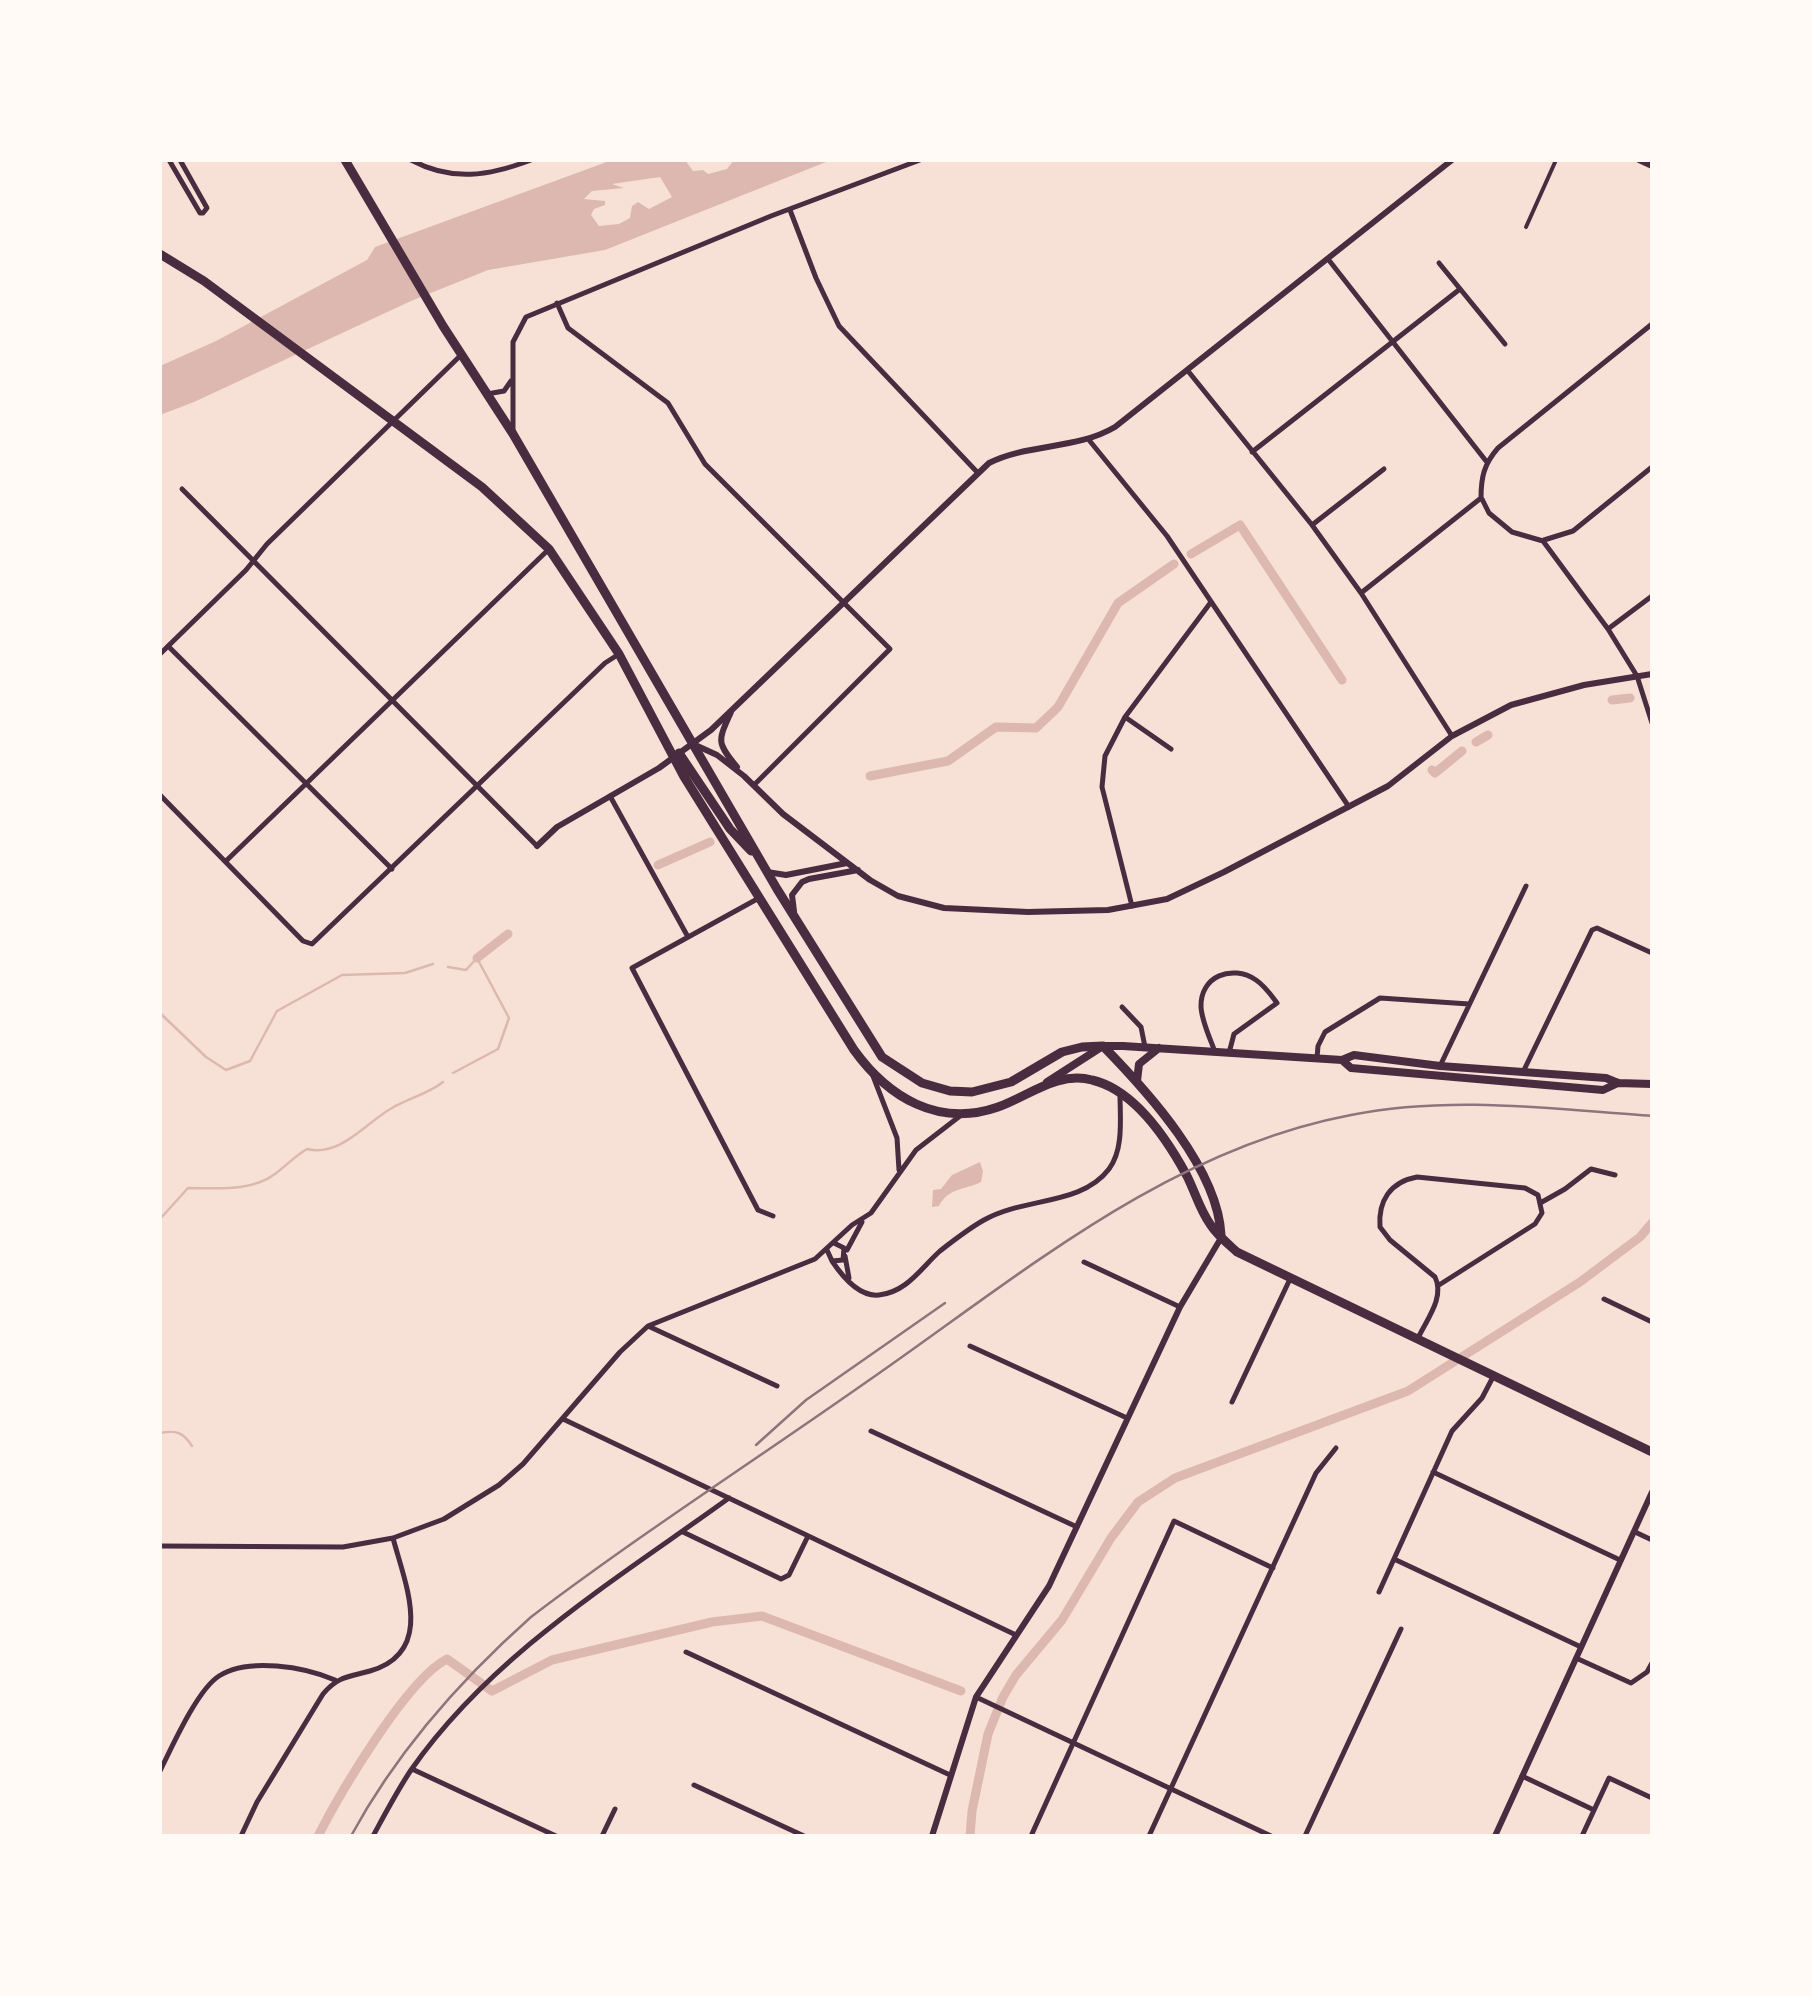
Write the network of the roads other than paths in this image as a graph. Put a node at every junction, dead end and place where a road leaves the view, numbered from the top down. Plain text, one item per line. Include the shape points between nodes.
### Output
1 (169, 160) edge
2 (180, 160) edge
3 (345, 160) edge
4 (411, 160) edge
5 (532, 160) edge
6 (920, 160) edge
7 (1452, 160) edge
8 (1556, 160) edge
9 (1638, 160) edge
10 (1652, 166) edge
11 (790, 210) junction
12 (1526, 227) dead end
13 (160, 254) edge
14 (1328, 259) junction
15 (1438, 263) dead end
16 (1460, 289) junction
17 (557, 303) junction
18 (1652, 324) edge
19 (1392, 343) junction
20 (1505, 344) dead end
21 (461, 356) junction
22 (1188, 370) junction
23 (512, 379) junction
24 (486, 394) junction
25 (394, 421) junction
26 (513, 434) junction
27 (1089, 440) junction
28 (1252, 452) junction
29 (1486, 461) junction
30 (1652, 467) edge
31 (1384, 469) dead end
32 (977, 472) junction
33 (182, 489) dead end
34 (1481, 498) junction
35 (1312, 525) junction
36 (1542, 541) junction
37 (548, 549) junction
38 (253, 560) junction
39 (1361, 593) junction
40 (1652, 596) edge
41 (844, 601) junction
42 (1211, 602) junction
43 (1608, 629) junction
44 (168, 646) junction
45 (160, 654) edge
46 (619, 654) junction
47 (1652, 674) edge
48 (1638, 676) junction
49 (392, 700) junction
50 (733, 709) junction
51 (1126, 717) junction
52 (1652, 723) edge
53 (1452, 736) junction
54 (692, 744) junction
55 (1171, 749) dead end
56 (676, 756) junction
57 (744, 776) junction
58 (306, 784) junction
59 (754, 785) junction
60 (478, 786) junction
61 (160, 795) edge
62 (610, 796) junction
63 (1349, 807) junction
64 (537, 846) joint
65 (760, 860) junction
66 (226, 862) junction
67 (848, 862) junction
68 (392, 869) junction
69 (858, 870) junction
70 (767, 872) junction
71 (1526, 886) dead end
72 (759, 898) junction
73 (1132, 906) junction
74 (794, 917) junction
75 (688, 937) junction
76 (1652, 953) edge
77 (1469, 1004) junction
78 (1122, 1007) dead end
79 (1103, 1046) junction
80 (1145, 1047) junction
81 (1159, 1048) junction
82 (1215, 1052) junction
83 (1229, 1053) junction
84 (1317, 1058) junction
85 (1342, 1060) junction
86 (1440, 1066) junction
87 (1523, 1072) junction
88 (873, 1076) junction
89 (1136, 1081) junction
90 (1618, 1083) junction
91 (1043, 1084) junction
92 (1652, 1084) edge
93 (1120, 1091) junction
94 (962, 1115) junction
95 (900, 1174) junction
96 (1615, 1175) dead end
97 (1542, 1202) junction
98 (773, 1216) dead end
99 (862, 1222) junction
100 (1221, 1238) junction
101 (831, 1245) junction
102 (845, 1254) junction
103 (815, 1259) junction
104 (831, 1260) junction
105 (1084, 1262) dead end
106 (1290, 1279) junction
107 (850, 1282) junction
108 (1440, 1284) junction
109 (1604, 1299) dead end
110 (1180, 1307) junction
111 (1652, 1322) edge
112 (648, 1326) junction
113 (1416, 1340) junction
114 (970, 1346) dead end
115 (1493, 1377) junction
116 (777, 1386) dead end
117 (1232, 1402) dead end
118 (1128, 1418) junction
119 (564, 1419) junction
120 (871, 1432) dead end
121 (1336, 1448) dead end
122 (1652, 1452) edge
123 (1434, 1472) junction
124 (1652, 1492) edge
125 (729, 1498) junction
126 (1078, 1527) junction
127 (683, 1532) junction
128 (1635, 1532) junction
129 (808, 1536) junction
130 (394, 1538) junction
131 (1652, 1540) edge
132 (160, 1546) edge
133 (1394, 1558) junction
134 (1620, 1560) junction
135 (1272, 1568) junction
136 (1378, 1592) dead end
137 (1401, 1629) dead end
138 (1016, 1636) junction
139 (1581, 1646) junction
140 (686, 1652) dead end
141 (1576, 1658) junction
142 (1652, 1663) edge
143 (335, 1680) junction
144 (976, 1697) junction
145 (1072, 1742) junction
146 (161, 1766) edge
147 (412, 1769) junction
148 (952, 1775) junction
149 (1522, 1776) junction
150 (694, 1786) dead end
151 (1171, 1789) junction
152 (1652, 1798) edge
153 (615, 1809) dead end
154 (1594, 1810) junction
155 (241, 1836) edge
156 (373, 1836) edge
157 (556, 1836) edge
158 (602, 1836) edge
159 (804, 1836) edge
160 (932, 1836) edge
161 (1031, 1836) edge
162 (1149, 1836) edge
163 (1271, 1836) edge
164 (1306, 1836) edge
165 (1494, 1836) edge
166 (1582, 1836) edge

1 - 2 street via 203,213 207,208
3 - 21 main road
4 - 5 street via 443,173 481,176
6 - 11 street
7 - 14 street
8 - 12 street
9 - 10 street
11 - 17 street
11 - 32 street via 839,326
13 - 25 main road
14 - 19 street
14 - 22 street
15 - 16 street
16 - 19 street
16 - 20 street
17 - 23 street via 526,317 517,330
17 - 41 street via 568,328 668,403 705,464
18 - 29 street
19 - 28 street
19 - 29 street
21 - 24 main road
21 - 25 street
22 - 27 street via 1116,428
22 - 28 street
23 - 24 street via 504,391
23 - 26 street
24 - 26 main road
25 - 37 main road via 509,508
25 - 38 street
26 - 54 main road
27 - 32 street via 1003,456
27 - 42 street
28 - 35 street
29 - 34 street
30 - 36 street via 1573,531
31 - 35 street
32 - 41 street
33 - 38 street
34 - 36 street via 1500,524
34 - 39 street
35 - 39 street
36 - 43 street
37 - 46 main road
37 - 49 street
38 - 44 street
38 - 49 street
39 - 53 street
40 - 43 street
41 - 50 street
41 - 59 street via 890,649
42 - 51 street
42 - 63 street
43 - 48 street
44 - 45 street
44 - 58 street
46 - 56 main road
46 - 60 street
47 - 48 street
48 - 52 street
48 - 53 street via 1511,705
49 - 58 street
49 - 60 street
50 - 54 street
50 - 57 street via 721,748
51 - 55 street
51 - 73 street via 1105,756 1102,787
53 - 63 street via 1407,775
54 - 56 street
54 - 57 street
54 - 65 main road
56 - 62 street
56 - 65 main road
56 - 72 main road
57 - 59 street
58 - 66 street
58 - 68 street
59 - 67 street
60 - 64 street
60 - 68 street
61 - 66 street
62 - 64 street
62 - 75 street
63 - 73 street via 1168,899
65 - 70 main road
66 - 68 street via 312,944
67 - 69 street
67 - 70 street via 786,875
69 - 73 street via 898,896 944,908 1059,912
69 - 74 street via 802,882 792,895
70 - 74 main road
71 - 77 street
72 - 75 street
72 - 88 main road
74 - 79 main road via 882,1056 922,1084 972,1092 1011,1082 1062,1052
75 - 98 street via 632,968 758,1210
76 - 87 street via 1592,930
77 - 84 street via 1372,1001 1326,1032
77 - 86 street
78 - 80 street via 1141,1027
79 - 80 main road
79 - 89 main road
79 - 91 main road
80 - 81 main road
81 - 82 main road
81 - 89 main road via 1140,1064
82 - 83 main road
82 - 83 street via 1203,1020 1204,990 1213,978 1232,972 1258,981 1277,1003 1234,1034
83 - 84 main road
84 - 85 main road
85 - 86 main road via 1354,1055
85 - 90 main road via 1351,1068 1467,1080 1603,1090
86 - 87 main road
87 - 90 main road
88 - 94 main road via 926,1110
88 - 95 street via 897,1138
89 - 100 main road via 1194,1161 1220,1212
90 - 92 main road
91 - 93 main road via 1080,1077
91 - 94 main road via 998,1107
93 - 100 main road via 1160,1134
93 - 107 street via 1116,1158 1092,1186 986,1219 888,1294 873,1296
94 - 95 street via 925,1142
95 - 99 street
96 - 97 street via 1591,1169
97 - 108 street via 1534,1224
97 - 108 street via 1525,1188 1417,1177 1391,1188 1382,1201 1380,1227
99 - 101 street
99 - 102 street
100 - 106 main road
100 - 110 street
101 - 102 street via 842,1245
101 - 103 street
101 - 104 street
102 - 104 street
102 - 107 street
103 - 104 street
103 - 112 street
104 - 107 street
105 - 110 street
106 - 113 main road
106 - 117 street
108 - 113 street
109 - 111 street
110 - 118 street
112 - 116 street
112 - 119 street
113 - 115 main road
114 - 118 street
115 - 122 main road
115 - 123 street via 1452,1431
118 - 126 street
119 - 125 street
119 - 130 street via 499,1484 444,1519
120 - 126 street
121 - 135 street via 1316,1473
123 - 133 street
123 - 134 street
124 - 128 street
125 - 127 street
125 - 129 street
126 - 138 street
127 - 129 street via 781,1579
127 - 147 street via 488,1682
128 - 131 street
128 - 134 street
129 - 138 street
130 - 132 street via 323,1548
130 - 143 street via 412,1629 404,1648 384,1666
133 - 136 street
133 - 139 street
134 - 139 street
135 - 145 street via 1174,1521
135 - 151 street
137 - 164 street
138 - 144 street
139 - 141 street
140 - 148 street
141 - 142 street via 1630,1683
141 - 149 street
143 - 146 street via 283,1666 219,1676
143 - 155 street
144 - 145 street
144 - 148 street
145 - 151 street
145 - 161 street
147 - 156 street
147 - 157 street
148 - 160 street
149 - 154 street
149 - 165 street
150 - 159 street
151 - 162 street
151 - 163 street
152 - 154 street via 1608,1778
153 - 158 street
154 - 166 street

